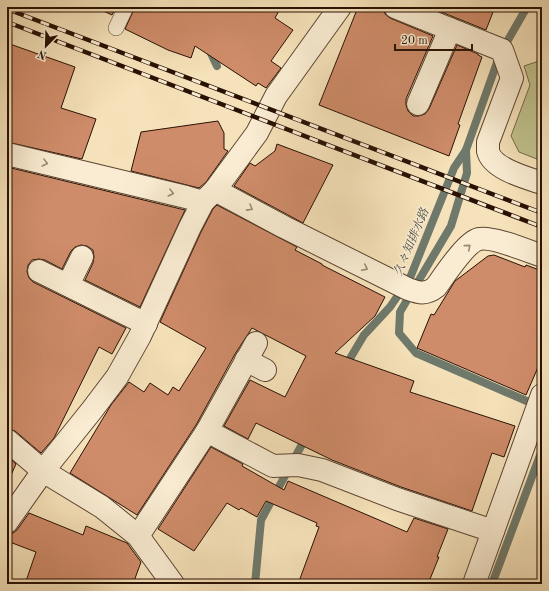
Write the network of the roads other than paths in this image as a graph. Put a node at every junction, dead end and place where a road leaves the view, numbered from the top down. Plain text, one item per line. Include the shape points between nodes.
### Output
1 (126, 7) edge
2 (340, 7) edge
3 (395, 7) edge
4 (116, 28) dead end
5 (450, 29) junction
6 (418, 104) dead end
7 (7, 154) edge
8 (542, 183) edge
9 (209, 196) junction
10 (542, 256) edge
11 (82, 257) dead end
12 (39, 271) dead end
13 (68, 285) junction
14 (146, 324) junction
15 (265, 370) dead end
16 (542, 395) edge
17 (207, 431) junction
18 (7, 440) edge
19 (42, 471) junction
20 (7, 522) edge
21 (492, 531) junction
22 (138, 536) junction
23 (172, 584) edge
24 (474, 584) edge

1 - 4 lane
2 - 9 street via 276,96 257,133
3 - 5 street
5 - 6 street
5 - 8 street via 502,50 512,78 488,142 488,152 495,162 506,170
7 -> 9 street via 186,197
9 -> 10 street via 284,227 420,293 430,292 436,287 466,247 479,239 493,240
9 - 14 street via 190,227
11 - 13 street
12 - 13 street
13 - 14 street
14 - 19 street via 117,377
15 - 17 street via 251,352
16 - 21 street
17 - 21 street via 273,466 298,465 322,470 396,499
17 - 22 street
18 - 19 street
19 - 20 street
19 - 22 street via 102,506
21 - 24 street
22 - 23 street

